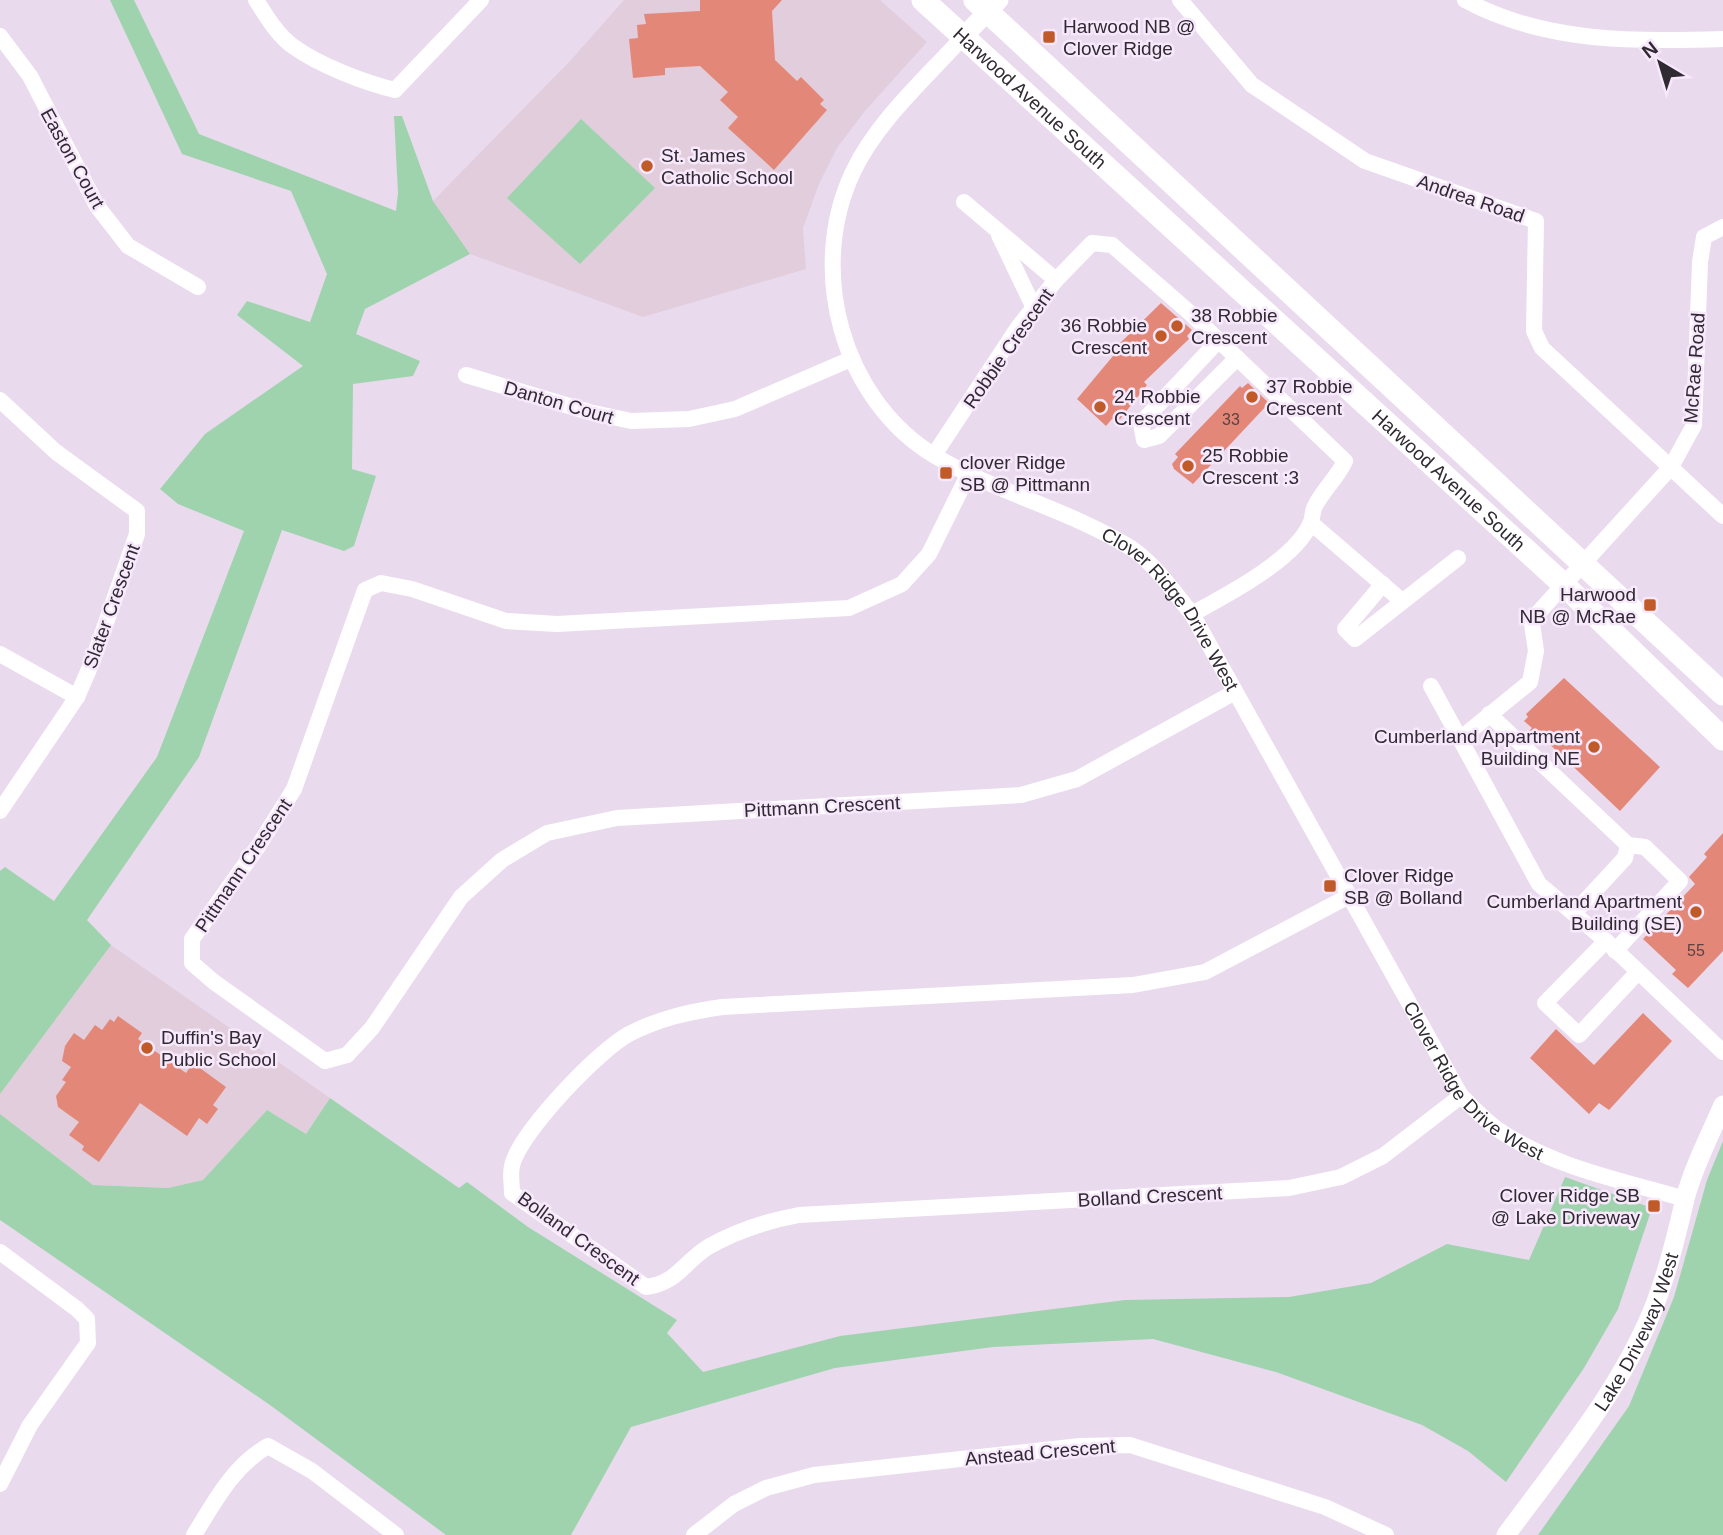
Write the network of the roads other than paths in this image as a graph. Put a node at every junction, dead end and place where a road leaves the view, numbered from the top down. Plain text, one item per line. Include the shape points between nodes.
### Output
1 (256, 0) edge
2 (481, 0) edge
3 (923, 0) edge
4 (1180, 0) edge
5 (1465, 0) edge
6 (987, 4) edge
7 (0, 36) edge
8 (963, 37) junction
9 (1723, 39) edge
10 (964, 202) dead end
11 (1723, 227) edge
12 (998, 232) junction
13 (1056, 280) junction
14 (198, 287) dead end
15 (1034, 308) junction
16 (1219, 340) junction
17 (1237, 358) junction
18 (851, 359) junction
19 (466, 375) dead end
20 (0, 400) edge
21 (934, 455) junction
22 (1671, 467) junction
23 (969, 473) junction
24 (1723, 516) edge
25 (1311, 523) junction
26 (1458, 558) dead end
27 (1583, 566) junction
28 (1383, 584) junction
29 (1563, 584) junction
30 (1402, 601) junction
31 (1192, 614) junction
32 (0, 654) edge
33 (1431, 686) dead end
34 (1235, 692) junction
35 (1723, 694) edge
36 (77, 696) junction
37 (1489, 714) junction
38 (1460, 738) junction
39 (1723, 739) edge
40 (0, 811) edge
41 (1628, 845) junction
42 (1349, 896) junction
43 (1574, 913) junction
44 (1611, 946) junction
45 (1637, 973) junction
46 (1723, 1052) edge
47 (1461, 1096) junction
48 (1723, 1105) edge
49 (1685, 1199) junction
50 (0, 1252) edge
51 (0, 1484) edge
52 (194, 1535) edge
53 (396, 1535) edge
54 (694, 1535) edge
55 (1386, 1535) edge
56 (1506, 1535) edge

1 - 2 street via 293,47 395,90
3 - 8 main road, Harwood Avenue South
4 - 22 street, Andrea Road via 1252,85 1365,161 1536,221 1534,331 1542,348
5 - 9 street via 1538,28 1606,40
6 - 8 street, Clover Ridge Drive West
6 - 27 main road, Harwood Avenue South
7 - 14 street, Easton Court via 30,76 97,206 128,246
8 - 18 street, Clover Ridge Drive West via 893,114 854,170 842,198 832,258 837,310
8 - 29 main road, Harwood Avenue South
10 - 12 street
11 - 22 street, McRae Road via 1704,237 1693,425
12 - 13 street
12 - 15 street
13 - 15 street, Robbie Crescent
13 - 16 street, Robbie Crescent via 1092,243 1112,245
15 - 21 street, Robbie Crescent
16 - 17 street, Robbie Crescent
16 - 17 street via 1141,423 1144,440 1159,436
17 - 25 street, Robbie Crescent via 1345,461 1314,506
18 - 19 street, Danton Court via 735,410 631,421
18 - 21 street, Clover Ridge Drive West via 903,431
20 - 36 street, Slater Crescent via 56,452 137,511 137,534
21 - 23 street, Clover Ridge Drive West
22 - 24 street, Andrea Road
22 - 27 street, McRae Road
23 - 31 street, Clover Ridge Drive West via 1132,549 1155,568
23 - 34 street, Pittmann Crescent via 929,554 902,584 849,608 557,624 506,621 412,589 374,584 365,590 294,789 192,939 192,963 325,1061 347,1055 372,1028 461,897 502,860 547,833 617,818 1021,795 1077,779
25 - 28 street
25 - 31 street, Robbie Crescent via 1264,573
26 - 30 street
27 - 29 street, McRae Road
27 - 35 main road, Harwood Avenue South
28 - 30 street
28 - 30 street via 1345,629 1355,639
29 - 37 street, McRae Road via 1532,624 1536,651 1530,682
29 - 39 main road, Harwood Avenue South
31 - 34 street, Clover Ridge Drive West
32 - 36 street
33 - 38 street
34 - 42 street, Clover Ridge Drive West
36 - 40 street, Slater Crescent
37 - 38 street
37 - 41 street
38 - 43 street via 1539,884
41 - 43 street via 1625,858
41 - 44 street via 1645,847 1680,881
42 - 47 street, Clover Ridge Drive West
42 - 47 street, Bolland Crescent via 1205,972 1157,981 722,1007 673,1014 627,1035 579,1072 512,1165 512,1193 646,1287 664,1285 706,1249 755,1224 799,1215 1289,1188 1341,1177 1383,1156
43 - 44 street
44 - 45 street
44 - 45 street via 1545,1003 1579,1035
45 - 46 street
47 - 49 street, Clover Ridge Drive West via 1495,1128 1527,1148 1572,1167
48 - 49 street, Lake Driveway West
49 - 56 street, Lake Driveway West via 1670,1261 1632,1354 1605,1399
50 - 51 street via 78,1309 87,1319 88,1342 30,1425
52 - 53 street via 246,1459 268,1446 312,1471
54 - 55 street, Anstead Crescent via 755,1493 814,1475 1080,1446 1130,1445 1325,1507

